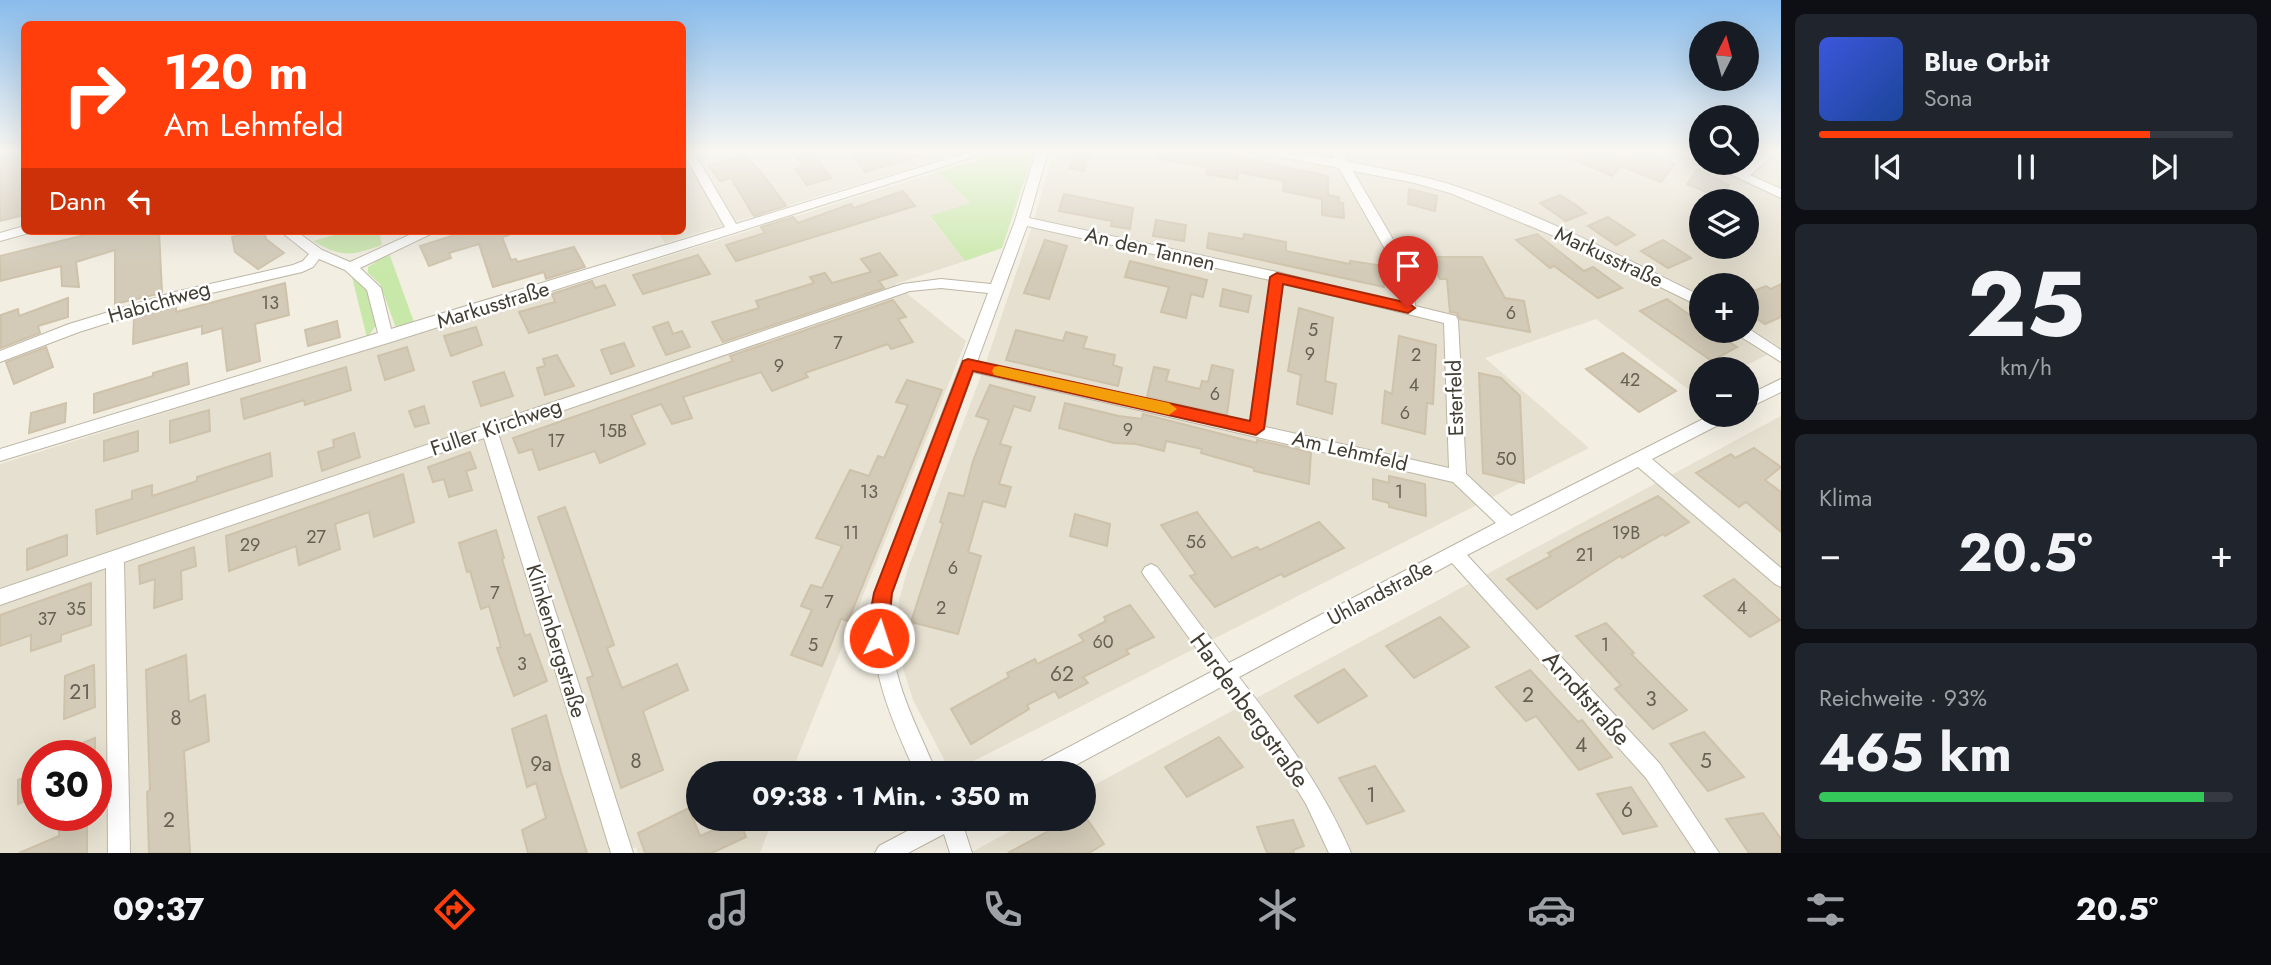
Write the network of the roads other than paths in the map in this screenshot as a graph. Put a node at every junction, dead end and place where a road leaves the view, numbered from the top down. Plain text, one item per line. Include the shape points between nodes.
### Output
1 (710, 191) edge
2 (859, 191) edge
3 (1031, 191) edge
4 (1358, 191) edge
5 (1451, 191) edge
6 (1022, 221) junction
7 (733, 230) junction
8 (21, 231) edge
9 (292, 235) edge
10 (421, 235) edge
11 (0, 237) edge
12 (317, 253) junction
13 (350, 267) junction
14 (1277, 277) junction
15 (996, 290) junction
16 (1689, 296) edge
17 (1408, 308) junction
18 (1451, 320) joint
19 (386, 338) junction
20 (1759, 342) edge
21 (0, 357) edge
22 (1781, 357) edge
23 (968, 365) junction
24 (1781, 385) edge
25 (1759, 396) edge
26 (1701, 427) edge
27 (1256, 429) junction
28 (489, 430) junction
29 (0, 455) edge
30 (1640, 459) junction
31 (1458, 477) junction
32 (1510, 526) junction
33 (1454, 553) junction
34 (116, 557) junction
35 (1151, 572) dead end
36 (1781, 579) edge
37 (0, 597) edge
38 (1226, 675) junction
39 (922, 761) edge
40 (1063, 761) edge
41 (928, 831) edge
42 (954, 831) edge
43 (119, 853) edge
44 (622, 853) edge
45 (887, 853) edge
46 (961, 853) edge
47 (1340, 853) edge
48 (1708, 853) edge

1 - 7 street
2 - 7 street, Markusstraße
3 - 6 street
4 - 17 street via 1405,272
5 - 16 street, Markusstraße via 1576,240
6 - 14 street, An den Tannen
6 - 15 street
7 - 19 street, Markusstraße
8 - 11 street
9 - 12 street
10 - 13 street
12 - 13 street
12 - 21 street, Habichtweg via 297,269 180,295
13 - 19 street via 374,288
14 - 17 street, An den Tannen
14 - 27 street
15 - 23 street
15 - 28 street, Fuller Kirchweg via 951,282 908,287
17 - 18 street, An den Tannen
18 - 31 street, Esterfeld
19 - 29 street, Markusstraße
20 - 22 street
23 - 27 street, Am Lehmfeld
23 - 39 street via 890,572 878,620 894,703
24 - 25 street
26 - 30 street, Uhlandstraße
27 - 31 street, Am Lehmfeld
28 - 34 street, Fuller Kirchweg
28 - 44 street, Klinkenbergstraße
30 - 32 street, Uhlandstraße
30 - 36 street
31 - 32 street, Am Lehmfeld
32 - 33 street, Uhlandstraße
33 - 38 street, Uhlandstraße
33 - 48 street, Arndtstraße via 1653,771
34 - 37 street, Fuller Kirchweg
34 - 43 street
35 - 38 street, Hardenbergstraße
38 - 40 street, Uhlandstraße
38 - 47 street, Hardenbergstraße via 1293,765
41 - 45 street
42 - 46 street

